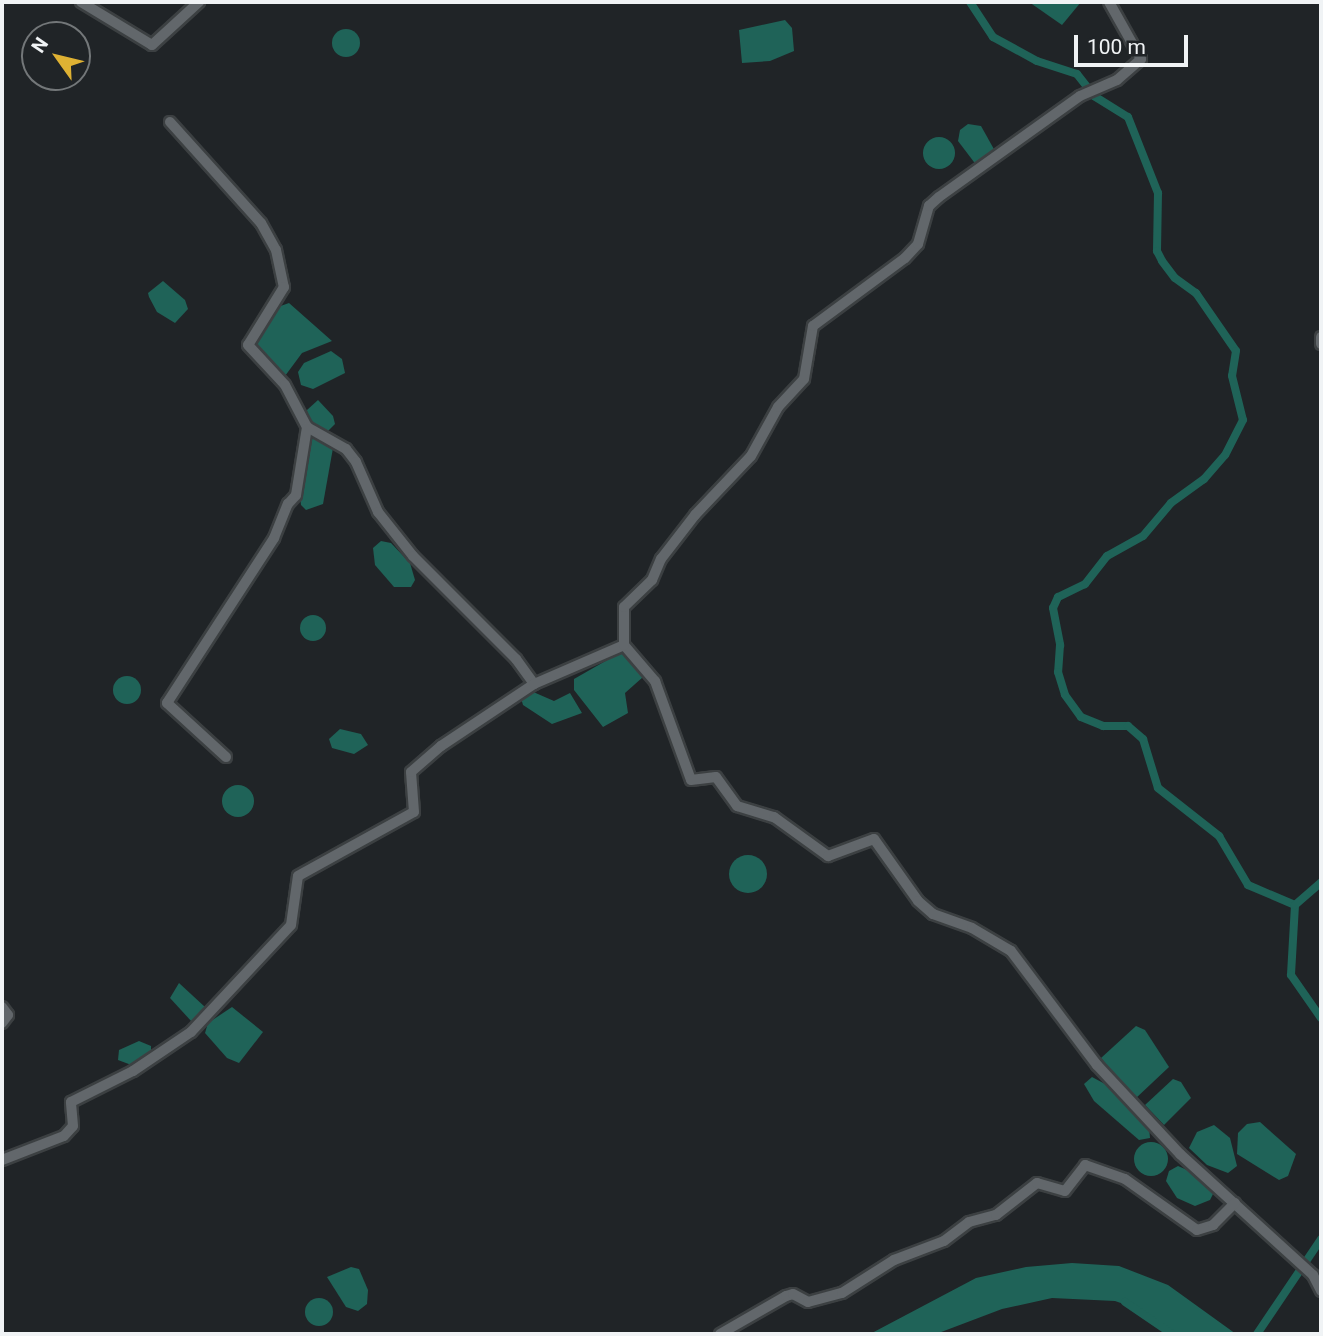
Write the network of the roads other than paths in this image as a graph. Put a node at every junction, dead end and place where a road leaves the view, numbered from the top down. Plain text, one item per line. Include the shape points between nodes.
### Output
1 (81, 2) edge
2 (199, 2) edge
3 (1109, 2) edge
4 (170, 122) dead end
5 (1321, 337) edge
6 (1321, 344) edge
7 (307, 427) junction
8 (624, 645) junction
9 (534, 684) junction
10 (226, 757) dead end
11 (2, 1007) edge
12 (2, 1023) edge
13 (2, 1160) edge
14 (1235, 1203) junction
15 (1321, 1291) edge
16 (720, 1334) edge

1 - 2 street via 152,46
3 - 8 street via 1141,59 1117,80 1080,96 939,197 929,206 918,244 905,258 813,326 804,379 778,407 751,456 688,524 652,580 624,607
4 - 7 street via 261,223 276,250 284,287 248,345 285,385
5 - 6 street
7 - 9 street via 346,450 378,512 421,565 516,659
7 - 10 street via 296,495 274,538 167,703
8 - 9 street
8 - 14 street via 655,681 691,780 716,777 737,806 774,817 828,856 874,839 918,901 933,914 972,928 1019,958 1097,1065 1180,1154
9 - 13 street via 482,716 411,772 414,812 298,876 291,925 191,1032 133,1071 71,1102 73,1126 64,1136
11 - 12 street via 8,1014
14 - 15 street via 1313,1275
14 - 16 street via 1213,1225 1197,1230 1125,1180 1085,1165 1065,1191 1037,1184 996,1214 968,1222 944,1241 894,1260 842,1293 808,1301 793,1294 786,1296

